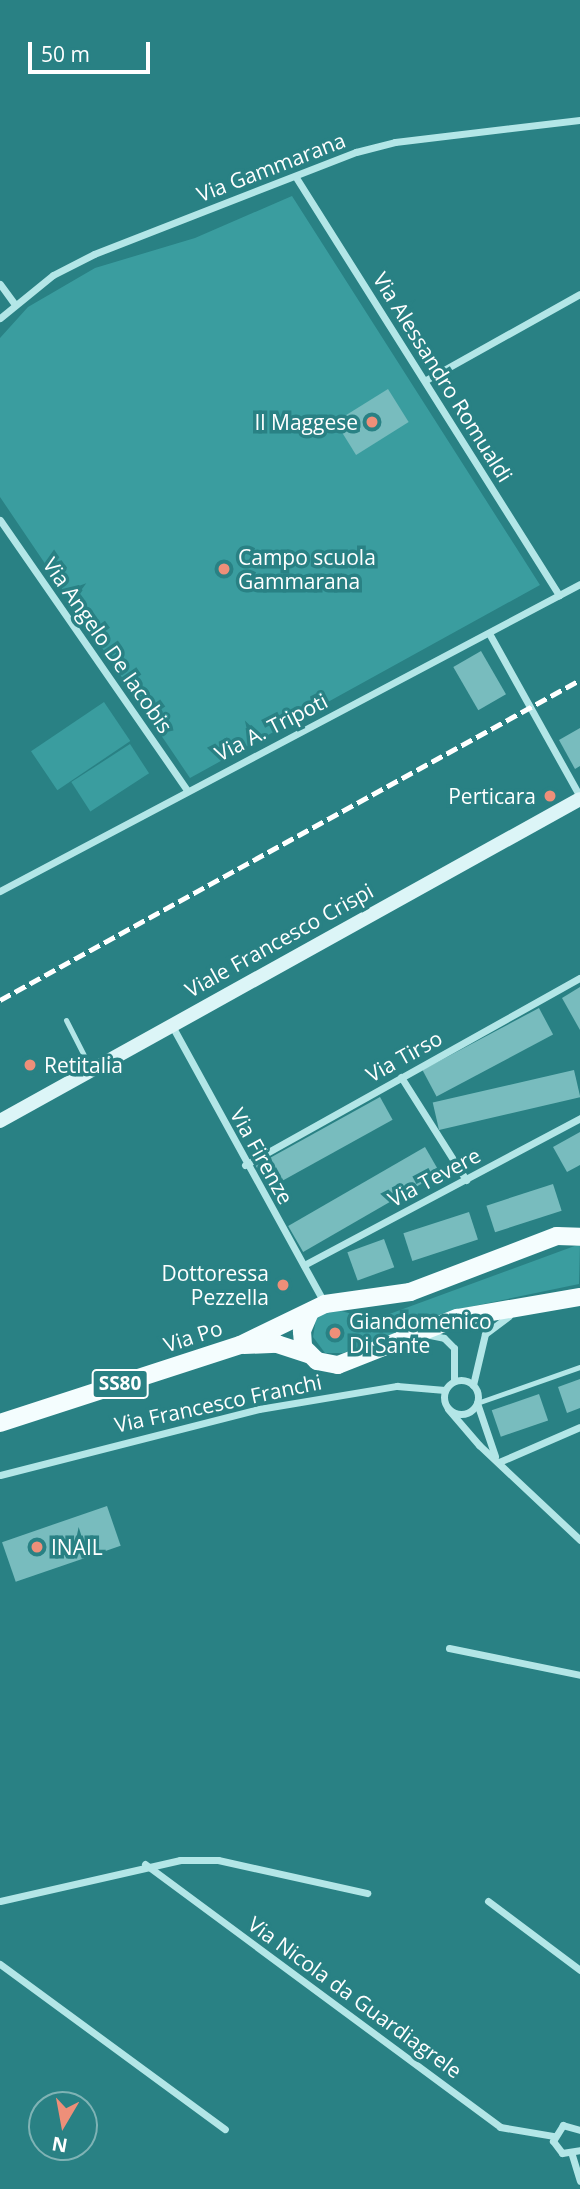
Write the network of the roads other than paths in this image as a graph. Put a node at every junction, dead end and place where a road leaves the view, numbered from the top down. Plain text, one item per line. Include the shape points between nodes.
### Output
1 (580, 120) edge
2 (297, 179) junction
3 (0, 284) edge
4 (580, 294) edge
5 (14, 303) junction
6 (0, 318) edge
7 (426, 380) junction
8 (0, 520) edge
9 (580, 584) edge
10 (559, 595) junction
11 (490, 635) junction
12 (187, 790) junction
13 (580, 798) edge
14 (0, 891) edge
15 (580, 978) edge
16 (66, 1020) dead end
17 (171, 1024) junction
18 (90, 1069) junction
19 (401, 1077) junction
20 (580, 1118) edge
21 (0, 1121) edge
22 (245, 1165) junction
23 (466, 1180) junction
24 (577, 1234) edge
25 (304, 1265) junction
26 (580, 1297) edge
27 (530, 1307) junction
28 (317, 1308) junction
29 (402, 1340) junction
30 (240, 1345) junction
31 (308, 1354) junction
32 (580, 1367) edge
33 (454, 1381) junction
34 (473, 1385) junction
35 (445, 1390) junction
36 (477, 1403) junction
37 (448, 1409) junction
38 (0, 1423) edge
39 (580, 1427) edge
40 (499, 1462) junction
41 (0, 1475) edge
42 (580, 1540) edge
43 (449, 1648) dead end
44 (580, 1674) edge
45 (145, 1864) junction
46 (367, 1893) dead end
47 (0, 1901) edge
48 (488, 1901) dead end
49 (0, 1964) edge
50 (580, 1970) edge
51 (579, 2128) edge
52 (225, 2129) dead end
53 (554, 2136) junction
54 (580, 2150) edge
55 (572, 2155) junction
56 (580, 2181) edge

1 - 2 street, Via Gammarana via 395,142
2 - 5 street, Via Gammarana via 94,254
2 - 7 street, Via Alessandro Romualdi
3 - 5 street
4 - 7 street
5 - 6 street, Via Gammarana
7 - 10 street, Via Alessandro Romualdi
8 - 12 street, Via Angelo De Iacobis
9 - 10 street, Via A. Tripoti
10 - 11 street, Via A. Tripoti
11 - 12 street, Via A. Tripoti
11 - 13 street
12 - 14 street, Via A. Tripoti
13 - 17 street, Viale Francesco Crispi
15 - 19 street, Via Tirso
16 - 18 lane
17 - 18 street, Viale Francesco Crispi
17 - 22 street, Via Firenze
18 - 21 street, Viale Francesco Crispi
19 - 22 street, Via Tirso
19 - 23 street
20 - 23 street, Via Tevere
22 - 25 street, Via Firenze
23 - 25 street, Via Tevere
24 - 28 main road, SS80 via 411,1292
25 - 28 street, Via Firenze
26 - 27 main road, SS80
27 - 29 main road, SS80 via 467,1316
27 - 34 street via 496,1321 485,1334
28 - 30 main road, Via Po / SS80
28 - 31 main road via 302,1331
29 - 31 main road, SS80 via 338,1365
29 - 33 street via 436,1335 450,1342
30 - 31 main road, Via Po / SS80 via 277,1344
30 - 38 main road, Via Po / SS80
32 - 36 lane
33 - 34 street
33 - 35 street
34 - 36 street
35 - 37 street
35 - 41 street, Via Francesco Franchi via 397,1386 259,1409
36 - 37 street via 464,1413
36 - 40 street via 484,1437
37 - 40 street
39 - 40 street
40 - 42 street
43 - 44 street
45 - 46 street via 218,1860
45 - 47 street
45 - 53 street, Via Nicola da Guardiagrele via 500,2127
48 - 50 street
49 - 52 street
51 - 53 street via 564,2125
53 - 55 street via 558,2151
54 - 55 street
55 - 56 street

